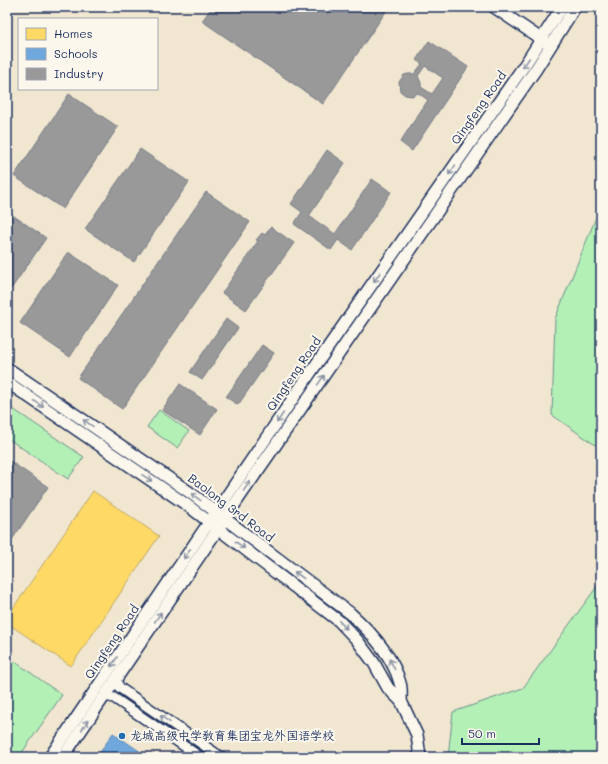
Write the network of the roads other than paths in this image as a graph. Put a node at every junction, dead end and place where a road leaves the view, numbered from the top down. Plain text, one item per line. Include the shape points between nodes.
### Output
1 (494, 7) edge
2 (562, 7) edge
3 (575, 7) edge
4 (546, 42) junction
5 (7, 368) edge
6 (7, 382) edge
7 (220, 515) junction
8 (214, 525) junction
9 (115, 680) junction
10 (105, 696) junction
11 (401, 701) junction
12 (50, 757) edge
13 (63, 757) edge
14 (200, 757) edge
15 (221, 757) edge
16 (420, 757) edge

1 - 4 street
2 - 4 street, Qingfeng Road
3 - 4 street, Qingfeng Road
4 - 7 street, Qingfeng Road via 313,369
7 -> 5 street, Baolong 3rd Road
6 -> 8 street, Baolong 3rd Road
7 - 8 street, Qingfeng Road
11 -> 7 street, Baolong 3rd Road via 401,683 391,662 367,628
9 -> 8 street, Qingfeng Road
8 -> 11 street, Baolong 3rd Road via 339,621 357,640 388,688
8 -> 12 street, Qingfeng Road
9 - 10 street, Qingfeng Road
15 -> 9 street via 120,688
13 -> 10 street, Qingfeng Road
10 - 14 street via 114,698
11 - 16 street, Baolong 3rd Road via 418,735

